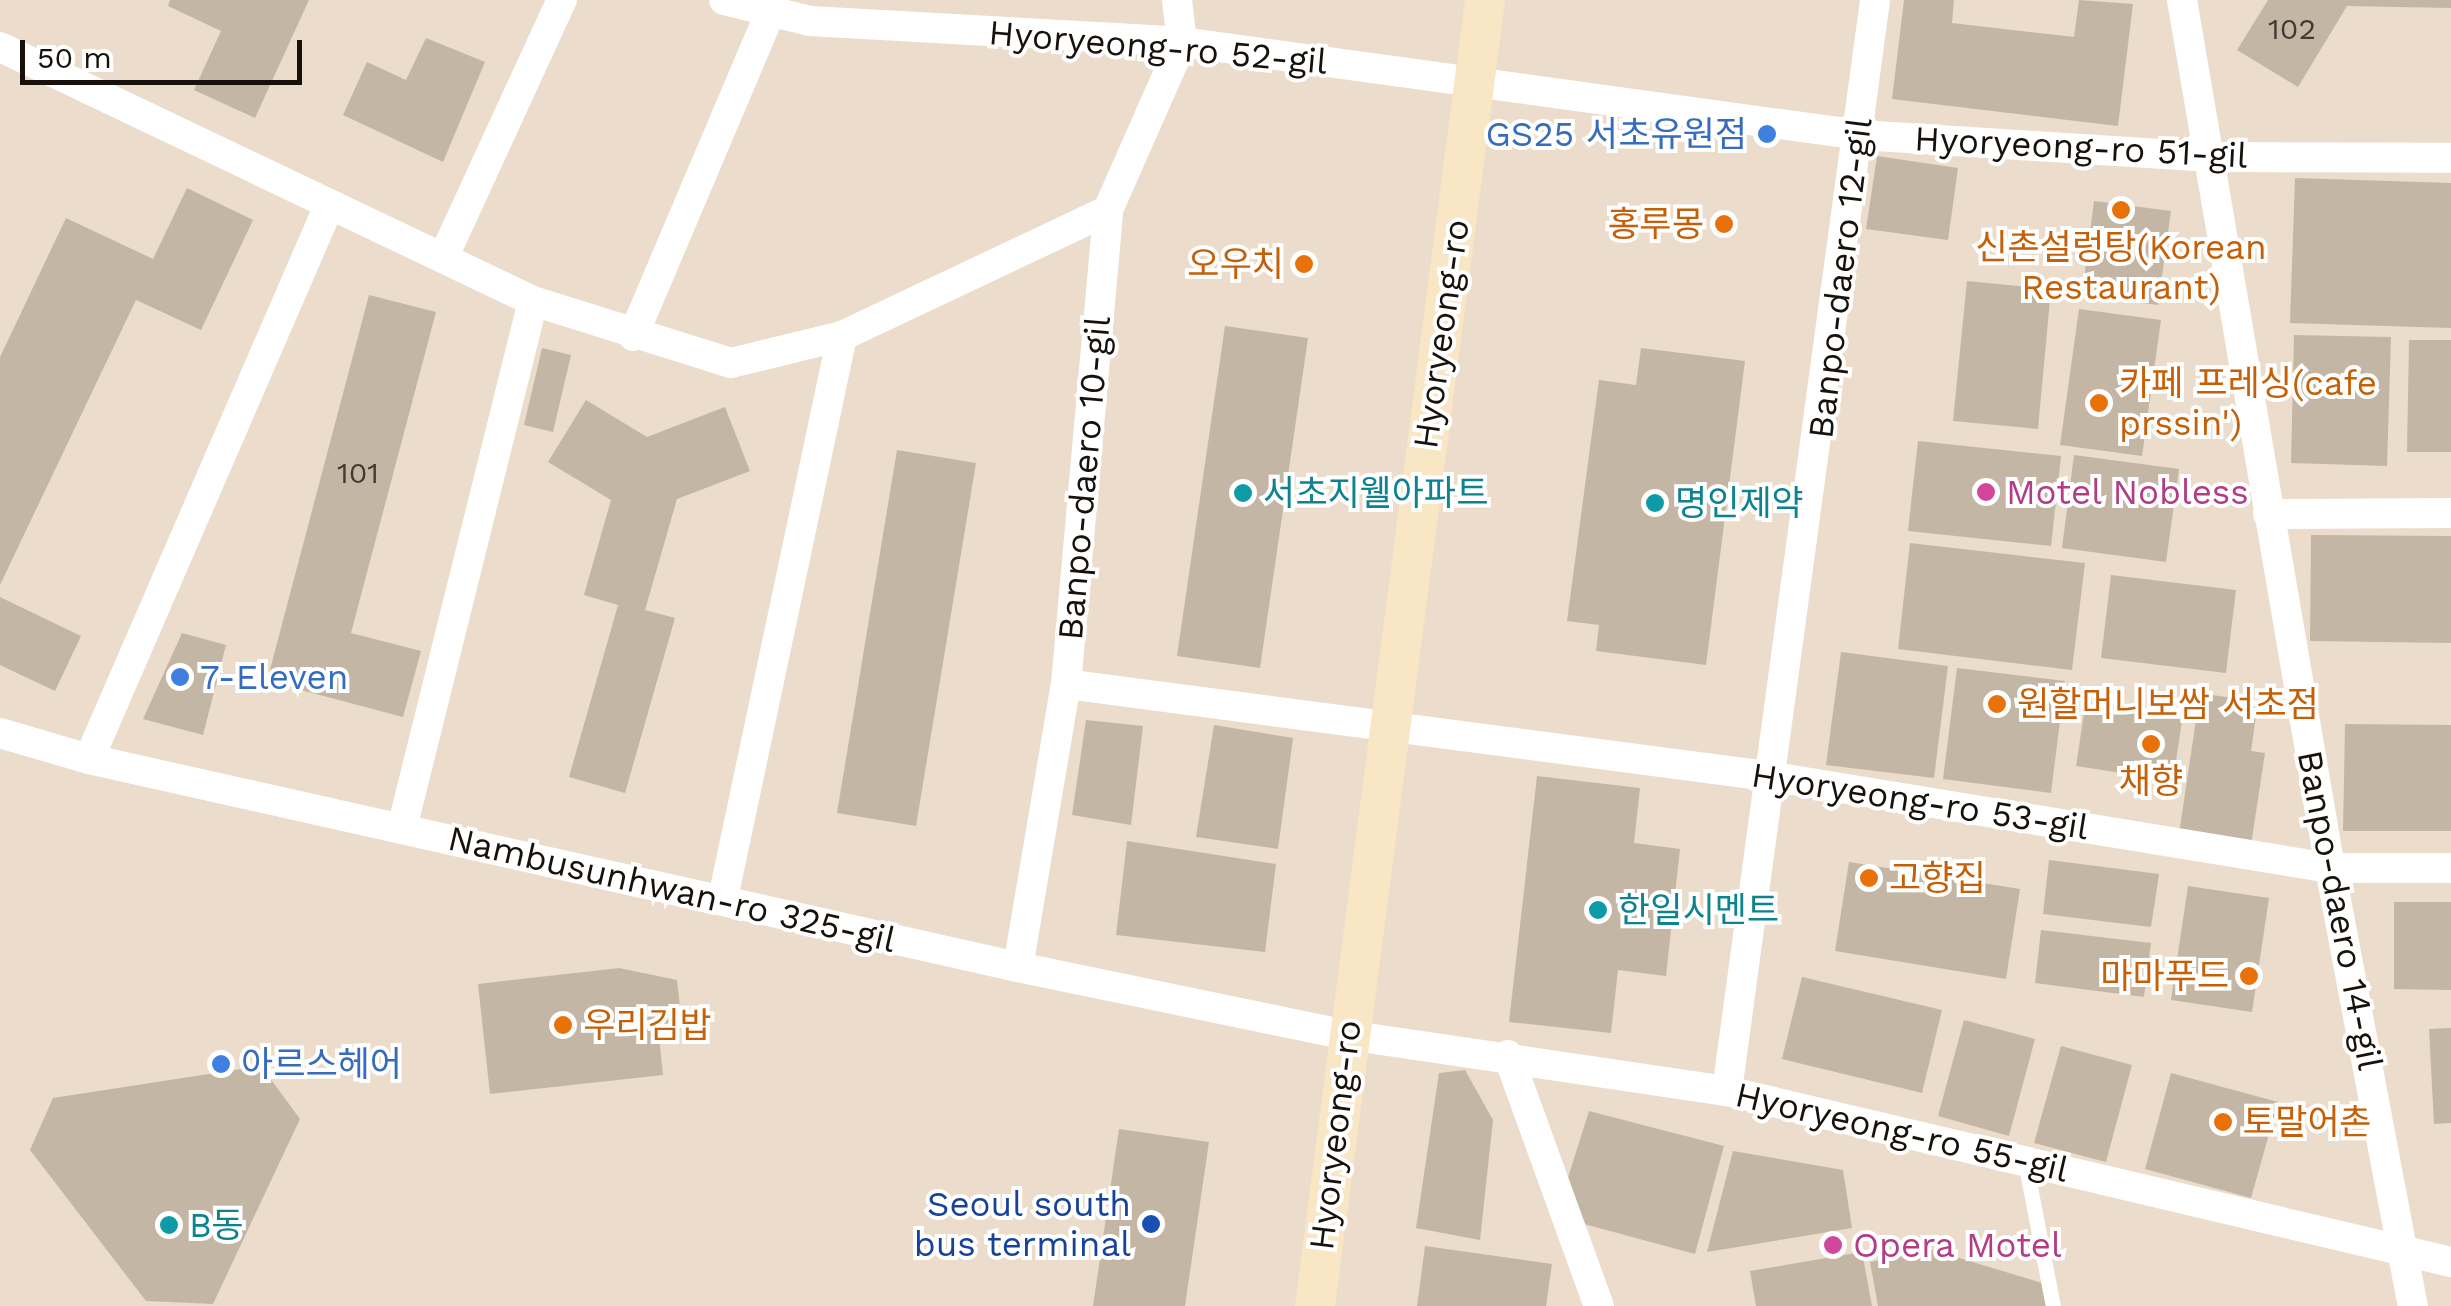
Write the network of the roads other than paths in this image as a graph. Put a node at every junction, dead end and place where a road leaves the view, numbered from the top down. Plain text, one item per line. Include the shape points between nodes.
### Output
1 (562, 0) edge
2 (724, 0) edge
3 (1176, 0) edge
4 (1485, 0) edge
5 (1874, 0) edge
6 (2182, 0) edge
7 (810, 10) edge
8 (770, 13) junction
9 (1182, 42) junction
10 (0, 47) edge
11 (1474, 82) junction
12 (1860, 135) junction
13 (2207, 156) junction
14 (2451, 158) edge
15 (328, 208) junction
16 (1108, 210) junction
17 (444, 256) junction
18 (533, 301) junction
19 (633, 336) junction
20 (842, 336) junction
21 (2451, 513) edge
22 (2268, 514) junction
23 (1066, 684) junction
24 (1389, 727) junction
25 (0, 733) edge
26 (89, 759) junction
27 (1774, 776) junction
28 (402, 828) junction
29 (2330, 868) junction
30 (2451, 868) edge
31 (724, 898) junction
32 (1018, 967) junction
33 (1347, 1035) junction
34 (1508, 1055) junction
35 (1728, 1091) junction
36 (2025, 1161) junction
37 (2406, 1250) junction
38 (2451, 1262) edge
39 (1316, 1306) edge
40 (1599, 1306) edge
41 (2054, 1306) edge
42 (2413, 1306) edge

1 - 17 street
2 - 8 street, Hyoryeong-ro 52-gil
3 - 9 street
4 - 11 main road, Hyoryeong-ro
5 - 12 street, Banpo-daero 12-gil
6 - 13 street, Banpo-daero 14-gil
7 - 8 street, Hyoryeong-ro 52-gil
7 - 9 street, Hyoryeong-ro 52-gil
8 - 19 street
9 - 11 street, Hyoryeong-ro 52-gil
9 - 16 street, Banpo-daero 10-gil
10 - 15 street
11 - 12 street, Hyoryeong-ro 51-gil
11 - 24 main road, Hyoryeong-ro
12 - 13 street, Hyoryeong-ro 51-gil
12 - 27 street, Banpo-daero 12-gil
13 - 14 street, Hyoryeong-ro 51-gil
13 - 22 street, Banpo-daero 14-gil
15 - 17 street
15 - 26 street
16 - 20 street
16 - 23 street, Banpo-daero 10-gil
17 - 18 street
18 - 19 street
18 - 28 street
19 - 20 street via 732,363
20 - 31 street
21 - 22 street
22 - 29 street, Banpo-daero 14-gil
23 - 24 street
23 - 32 street, Banpo-daero 10-gil
24 - 27 street, Hyoryeong-ro 53-gil
24 - 33 main road, Hyoryeong-ro
25 - 26 street, Nambusunhwan-ro 325-gil
26 - 28 street, Nambusunhwan-ro 325-gil
27 - 29 street, Hyoryeong-ro 53-gil
27 - 35 street, Banpo-daero 12-gil
28 - 31 street, Nambusunhwan-ro 325-gil
29 - 30 street, Hyoryeong-ro 53-gil
29 - 37 street, Banpo-daero 14-gil
31 - 32 street, Nambusunhwan-ro 325-gil
32 - 33 street, Nambusunhwan-ro 325-gil
33 - 34 street, Hyoryeong-ro 55-gil
33 - 39 main road, Hyoryeong-ro
34 - 35 street, Hyoryeong-ro 55-gil
34 - 40 street
35 - 36 street, Hyoryeong-ro 55-gil
36 - 37 street, Hyoryeong-ro 55-gil
36 - 41 lane
37 - 38 street, Hyoryeong-ro 55-gil
37 - 42 street, Banpo-daero 14-gil

